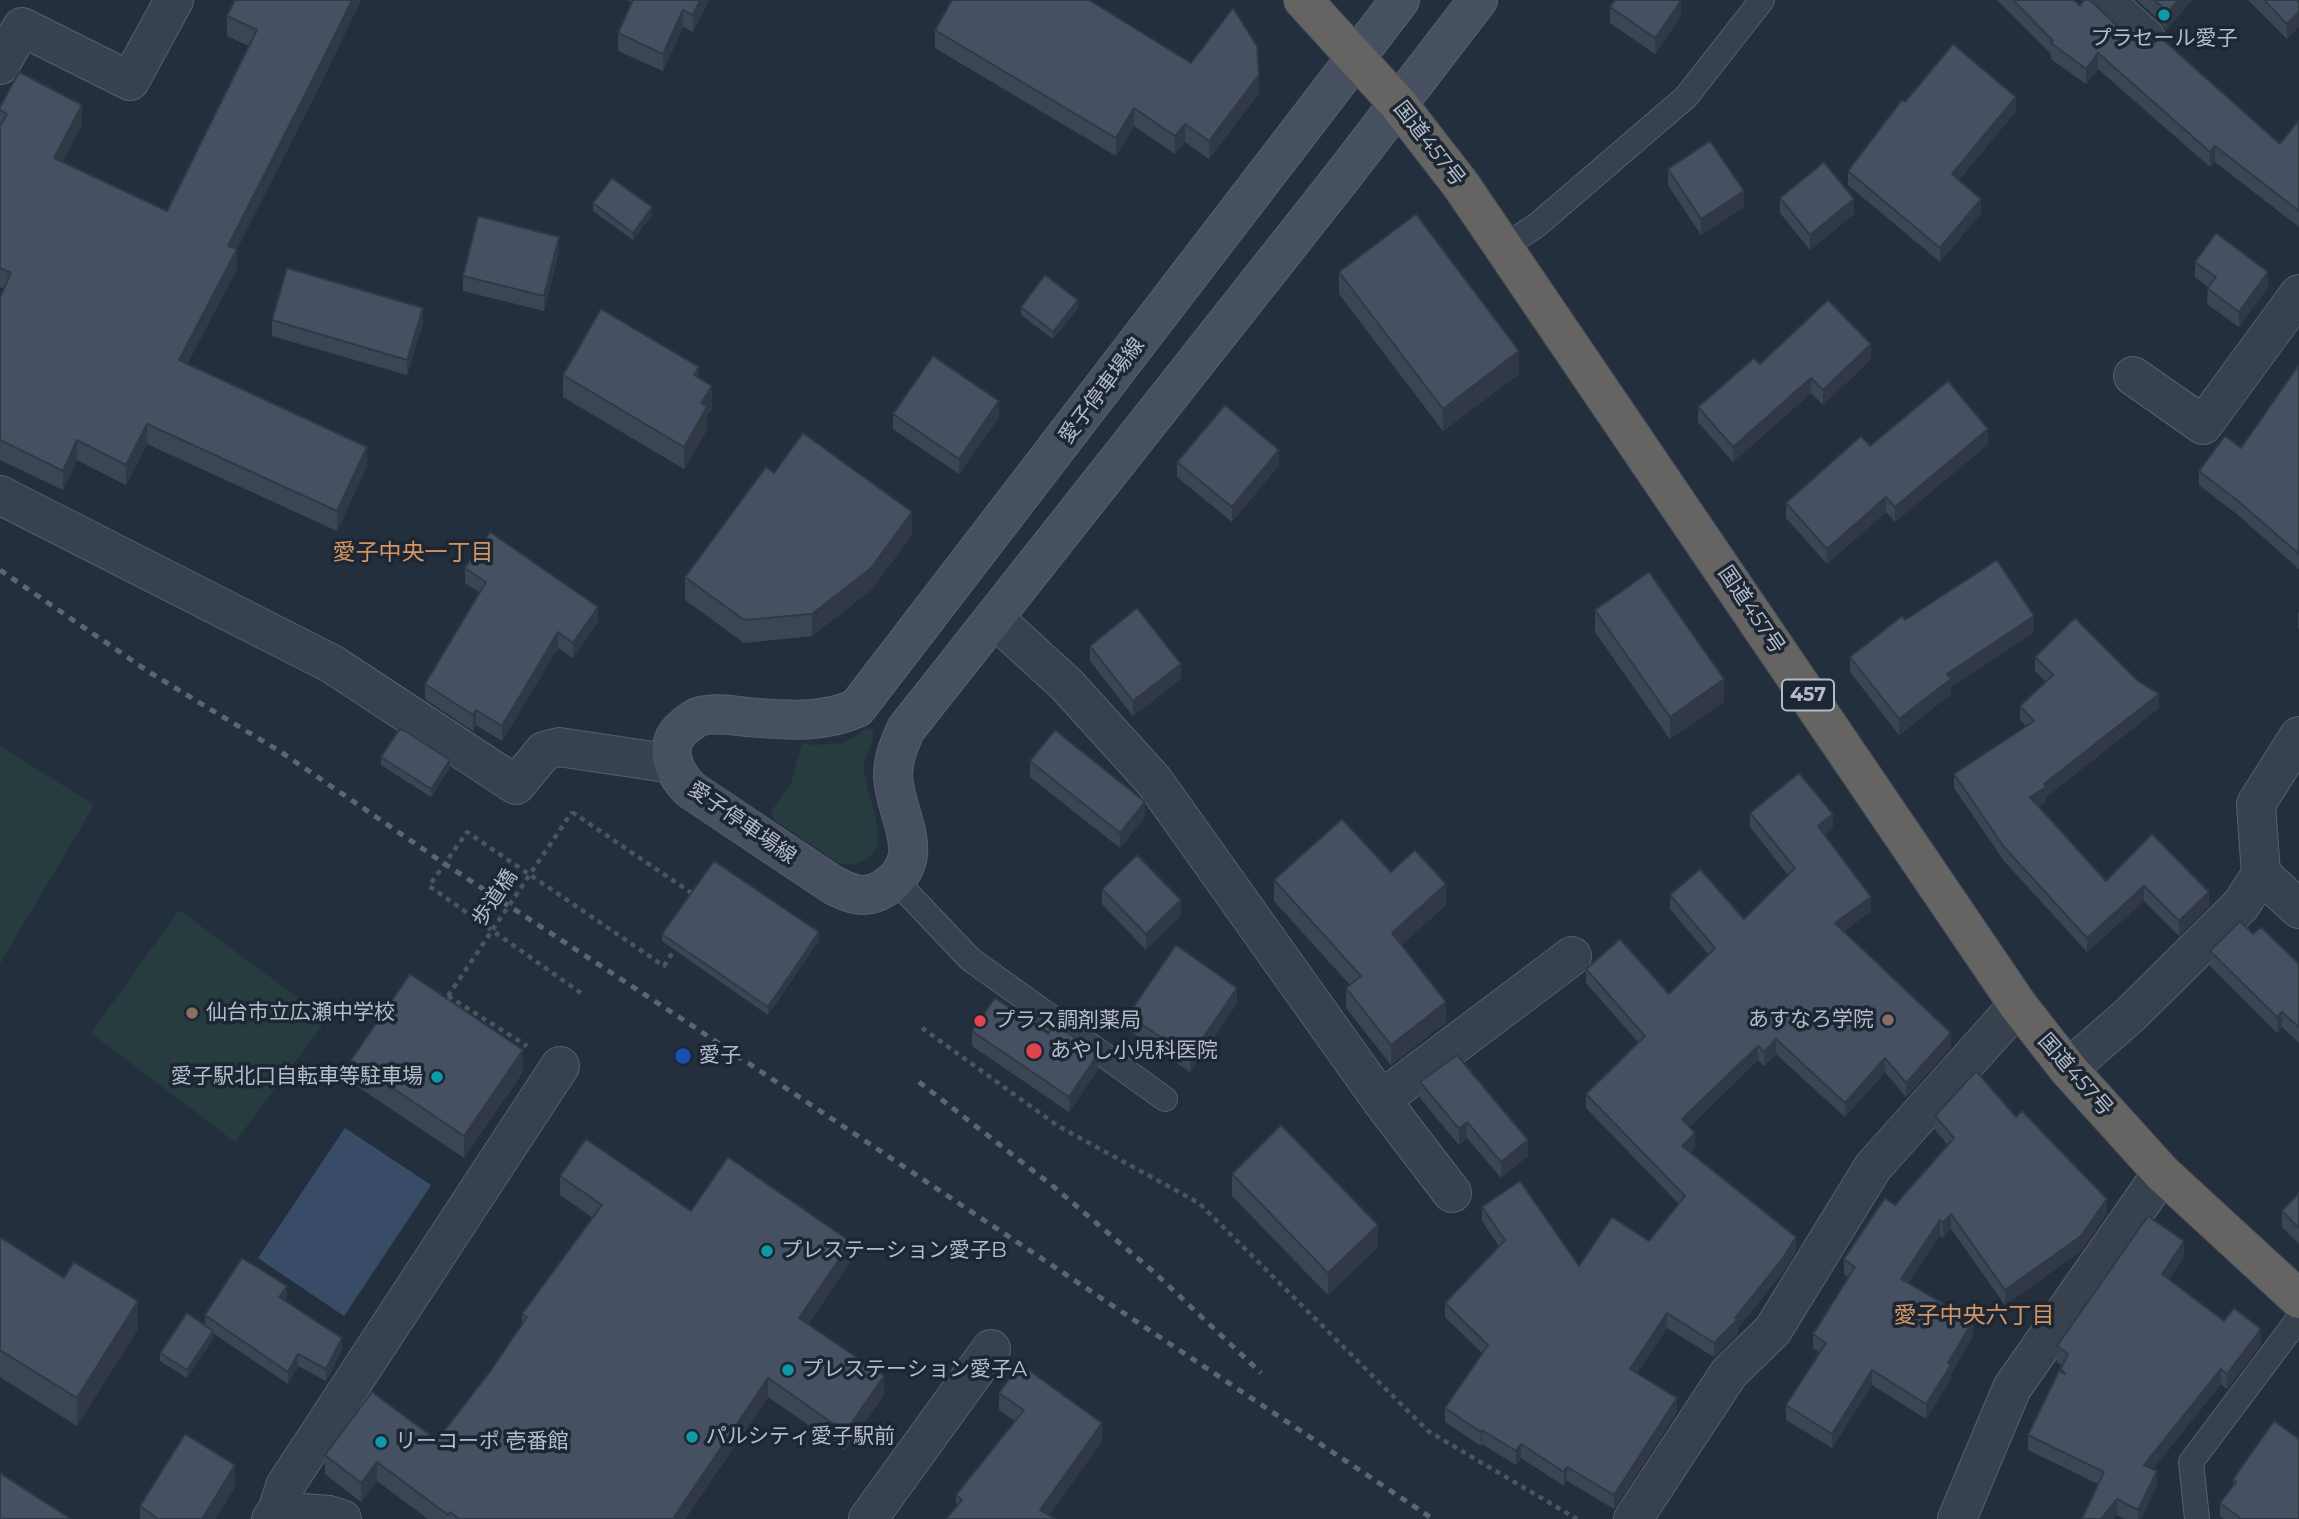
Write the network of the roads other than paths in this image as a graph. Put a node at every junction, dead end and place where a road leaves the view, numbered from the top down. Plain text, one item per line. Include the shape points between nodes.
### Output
1 (174, 0) edge
2 (1303, 0) edge
3 (1400, 0) edge
4 (1478, 0) edge
5 (1762, 0) edge
6 (2104, 0) edge
7 (2147, 38) dead end
8 (1356, 57) junction
9 (0, 65) edge
10 (1399, 105) junction
11 (1503, 248) junction
12 (2299, 294) edge
13 (2133, 376) dead end
14 (0, 495) edge
15 (993, 618) junction
16 (2299, 736) edge
17 (673, 764) junction
18 (2261, 874) junction
19 (896, 881) junction
20 (2299, 909) edge
21 (1572, 956) dead end
22 (2018, 1005) junction
23 (560, 1066) road end
24 (2068, 1069) junction
25 (1165, 1099) dead end
26 (1381, 1100) junction
27 (2162, 1173) junction
28 (1452, 1193) dead end
29 (2299, 1299) edge
30 (2299, 1318) edge
31 (991, 1349) dead end
32 (274, 1515) edge
33 (342, 1519) edge
34 (868, 1519) edge
35 (1633, 1519) edge
36 (1956, 1519) edge
37 (2197, 1519) edge

1 - 9 street via 130,81 22,27
2 - 8 highway, 国道457号 / 457
3 - 8 main road, 愛子停車場線
4 - 10 main road
5 - 11 lane via 1686,97 1537,225
6 - 7 street
8 - 10 highway, 国道457号 / 457
8 - 17 main road, 愛子停車場線 via 857,708 815,720 720,714 697,717 678,731 671,747
10 - 11 highway, 国道457号 / 457
10 - 15 main road
11 - 22 highway, 国道457号 / 457
12 - 13 street via 2203,425
14 - 17 street via 332,663 516,785 544,751 559,747
15 - 19 main road via 906,729 895,752 893,777 908,841 908,863
15 - 26 street via 1067,685 1154,781
16 - 18 street via 2256,804
17 - 19 main road, 愛子停車場線 via 691,790 833,885 855,896 878,892
18 - 20 street
18 - 24 street via 2241,905
19 - 25 lane via 970,959
21 - 26 street
22 - 24 highway, 国道457号 / 457
22 - 35 street via 1873,1167 1773,1331 1728,1373
23 - 32 street via 285,1486
24 - 27 highway, 国道457号 / 457
26 - 28 street
27 - 29 highway, 国道457号 / 457
27 - 36 street via 2012,1388
30 - 37 lane via 2191,1462
31 - 34 street
32 - 33 street

